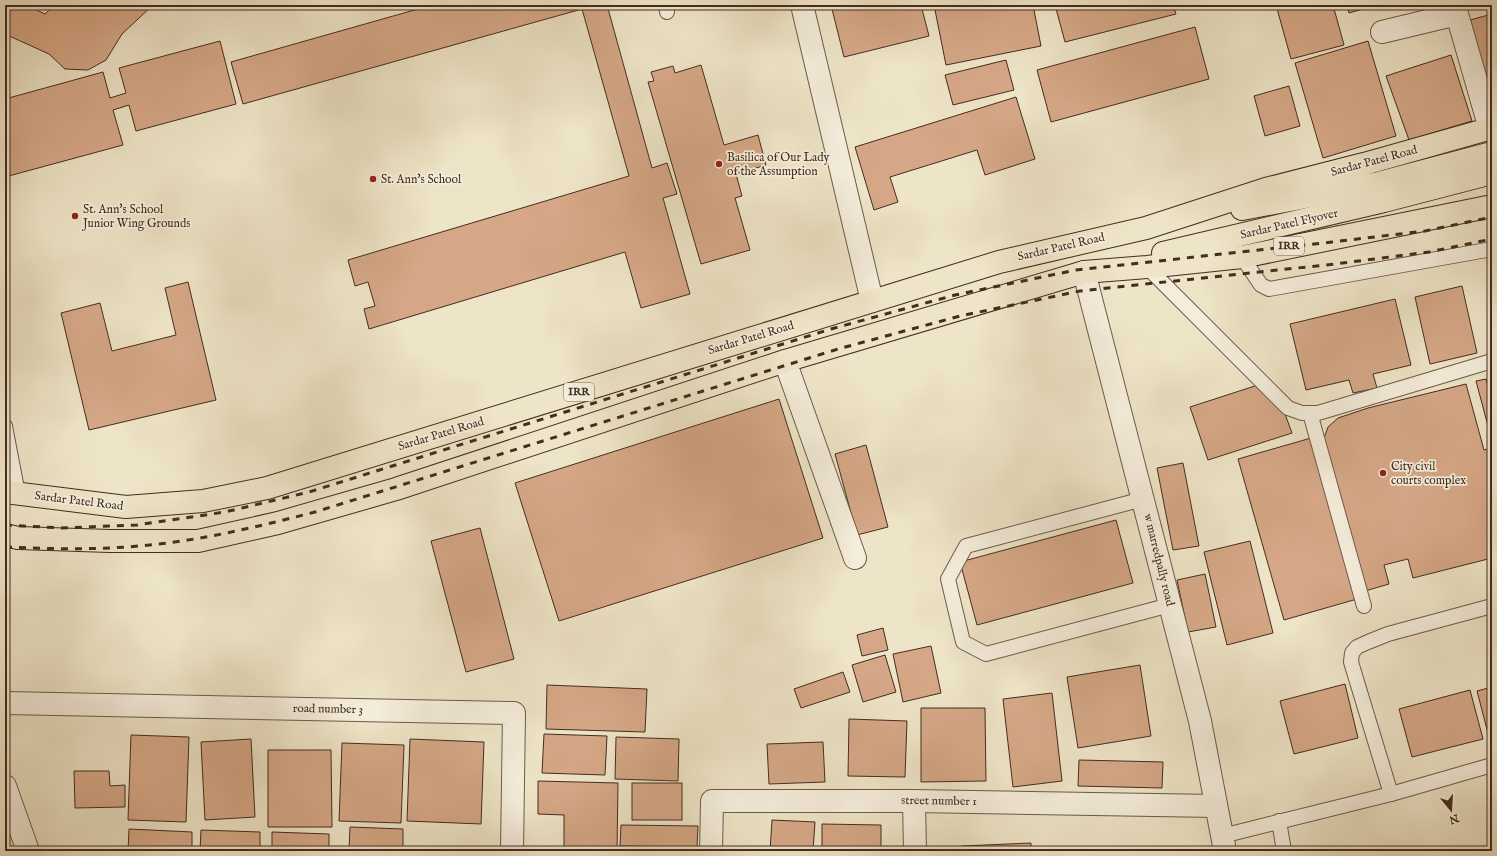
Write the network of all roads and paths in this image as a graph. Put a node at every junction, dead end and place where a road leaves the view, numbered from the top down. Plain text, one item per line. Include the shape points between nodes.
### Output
1 (802, 5) edge
2 (1382, 32) dead end
3 (1491, 128) edge
4 (1492, 153) edge
5 (1492, 173) edge
6 (1382, 192) junction
7 (1492, 206) edge
8 (1146, 228) junction
9 (1492, 250) edge
10 (1242, 256) junction
11 (1147, 267) junction
12 (1084, 272) junction
13 (872, 301) junction
14 (786, 361) junction
15 (1492, 361) edge
16 (1310, 413) junction
17 (5, 426) edge
18 (11, 493) edge
19 (1143, 499) junction
20 (5, 535) edge
21 (855, 558) dead end
22 (1170, 605) junction
23 (1364, 606) dead end
24 (1492, 606) edge
25 (5, 703) edge
26 (1492, 765) edge
27 (5, 786) edge
28 (1390, 794) junction
29 (914, 801) junction
30 (1216, 806) junction
31 (1279, 822) junction
32 (1224, 843) edge
33 (28, 851) edge
34 (512, 851) edge
35 (712, 851) edge
36 (914, 851) edge
37 (1284, 851) edge

1 - 13 street
2 - 3 street via 1456,14
3 - 8 main road, Sardar Patel Road / IRR via 1266,189
4 - 6 main road, Sardar Patel Flyover / IRR
5 - 6 main road, Sardar Patel Flyover / IRR
6 - 8 main road, Sardar Patel Flyover / IRR
6 - 12 main road, Sardar Patel Flyover / IRR
7 - 10 main road, IRR
8 - 13 main road, Sardar Patel Road / IRR via 999,262
9 - 10 lane via 1269,289 1261,285
10 - 11 main road, IRR
11 - 12 main road, IRR
11 - 16 lane via 1288,408
12 - 14 main road, IRR
12 - 19 street, w marredpally road
13 - 18 main road, Sardar Patel Road / IRR via 268,488 203,501 126,507
14 - 20 main road, IRR via 396,489 278,523 198,540 110,542 18,538
14 - 21 street
15 - 16 lane via 1318,413
16 - 23 lane
17 - 18 lane
19 - 22 street, w marredpally road
19 - 22 lane via 966,546 948,579 963,642 986,654
22 - 30 street, w marredpally road via 1200,721
24 - 28 lane via 1388,634 1357,647 1352,653 1351,662
25 - 34 street, road number 3 via 514,713
26 - 28 lane
27 - 33 street
28 - 31 lane
29 - 30 street, street number 1
29 - 35 street, street number 1 via 712,801
29 - 36 street
30 - 32 street, w marredpally road
31 - 32 lane
31 - 37 lane

